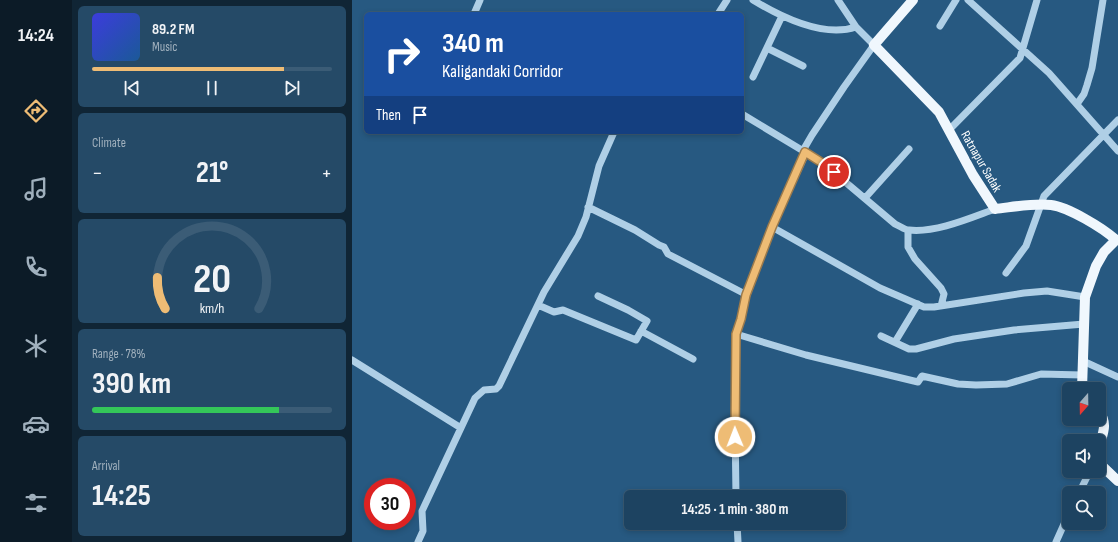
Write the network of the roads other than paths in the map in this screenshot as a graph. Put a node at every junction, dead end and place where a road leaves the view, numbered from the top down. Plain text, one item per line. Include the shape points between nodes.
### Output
1 (480, 0) edge
2 (727, 0) edge
3 (753, 0) edge
4 (838, 0) edge
5 (913, 0) edge
6 (956, 0) edge
7 (969, 0) edge
8 (1037, 0) edge
9 (1103, 0) edge
10 (475, 12) edge
11 (719, 12) edge
12 (782, 16) junction
13 (940, 26) dead end
14 (856, 27) junction
15 (874, 45) junction
16 (767, 48) junction
17 (1023, 48) junction
18 (803, 66) dead end
19 (753, 77) dead end
20 (1077, 104) junction
21 (744, 115) edge
22 (1118, 120) edge
23 (949, 130) junction
24 (613, 134) edge
25 (1103, 135) junction
26 (909, 149) dead end
27 (1118, 151) edge
28 (805, 152) junction
29 (865, 198) junction
30 (1040, 205) junction
31 (588, 207) junction
32 (995, 209) junction
33 (772, 227) junction
34 (908, 230) junction
35 (1117, 239) edge
36 (1006, 273) dead end
37 (746, 295) junction
38 (598, 296) dead end
39 (1085, 297) junction
40 (918, 304) junction
41 (538, 305) junction
42 (941, 306) junction
43 (1084, 324) junction
44 (641, 331) junction
45 (736, 334) junction
46 (880, 336) dead end
47 (895, 342) junction
48 (693, 359) dead end
49 (352, 360) edge
50 (1083, 361) junction
51 (1082, 375) junction
52 (1118, 377) edge
53 (1082, 382) edge
54 (461, 428) junction
55 (1106, 470) edge
56 (1118, 481) edge
57 (736, 490) edge
58 (1062, 529) edge
59 (737, 530) edge
60 (418, 542) edge
61 (738, 542) edge
62 (1056, 542) edge

1 - 10 street
2 - 11 street
3 - 12 street
4 - 14 street
5 - 15 main road
6 - 13 street
7 - 17 street
8 - 17 street
9 - 20 street via 1088,85
12 - 14 street via 800,24 836,30
12 - 16 street
14 - 15 street
15 - 23 main road, Ratnapur Sadak via 939,112
15 - 28 street via 812,135
16 - 18 street
16 - 19 street
17 - 20 street
17 - 23 street via 1015,64
20 - 25 street
21 - 28 street
22 - 25 street
23 - 32 main road, Ratnapur Sadak
24 - 31 street via 599,166
25 - 27 street
25 - 30 street via 1044,196
26 - 29 street
28 - 29 street via 824,164
28 - 33 street
29 - 34 street via 895,224
30 - 32 main road, Ratnapur Sadak
30 - 35 main road, Ratnapur Sadak via 1064,208
30 - 36 street via 1026,246
31 - 37 street via 664,247 668,254
31 - 41 street via 578,236
32 - 34 street via 950,224 925,230
33 - 37 street
33 - 40 street via 880,288
34 - 42 street via 908,247 944,294
35 - 39 main road, Ratnapur Sadak via 1104,252 1096,266
37 - 45 street
38 - 44 street via 647,321
39 - 42 street via 1047,291
39 - 43 main road, Ratnapur Sadak
40 - 42 street via 934,308
40 - 47 street
41 - 44 street via 554,312 563,310 636,340
41 - 54 street via 498,386 496,389 484,390 475,398
43 - 47 street via 954,338 916,349 909,349
43 - 50 main road, Ratnapur Sadak
44 - 48 street
45 - 51 street via 806,355 918,382 922,376 976,385 1007,384 1041,374
45 - 57 street
46 - 47 street
49 - 54 street
50 - 51 main road, Ratnapur Sadak
50 - 52 street
51 - 53 main road, Ratnapur Sadak
54 - 60 street via 422,511 423,531
55 - 56 main road
58 - 62 street
59 - 61 street

